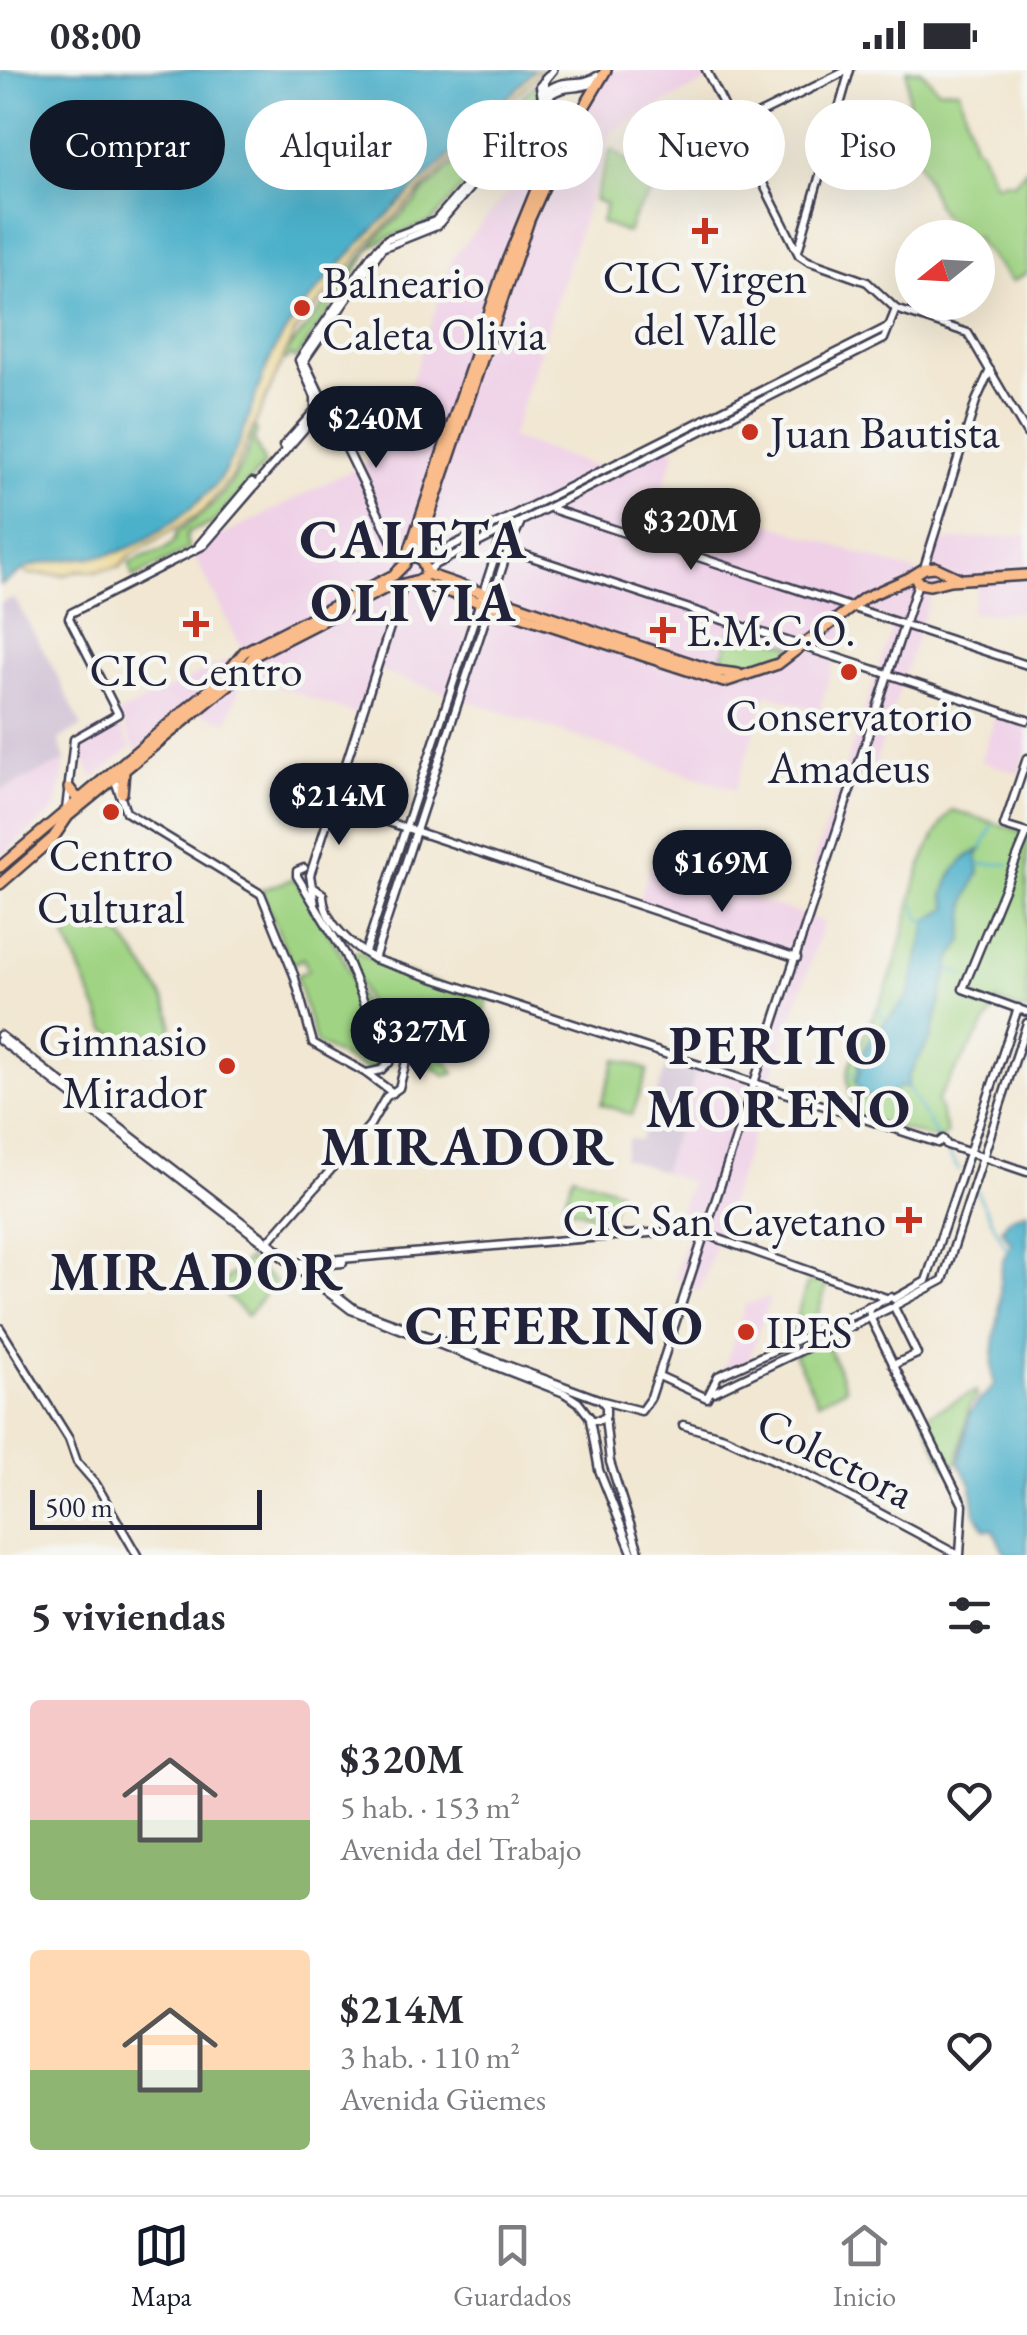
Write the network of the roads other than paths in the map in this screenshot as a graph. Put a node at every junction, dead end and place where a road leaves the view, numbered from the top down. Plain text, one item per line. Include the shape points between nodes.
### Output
1 (553, 70) edge
2 (706, 70) edge
3 (849, 70) edge
4 (545, 78) junction
5 (597, 78) edge
6 (547, 94) junction
7 (722, 100) edge
8 (785, 102) edge
9 (767, 190) edge
10 (512, 246) junction
11 (797, 252) junction
12 (515, 262) junction
13 (895, 308) edge
14 (895, 312) edge
15 (929, 320) edge
16 (890, 326) junction
17 (303, 362) junction
18 (990, 370) junction
19 (320, 406) junction
20 (1027, 434) edge
21 (546, 510) junction
22 (510, 517) junction
23 (518, 526) junction
24 (504, 531) junction
25 (510, 546) junction
26 (195, 550) junction
27 (420, 559) junction
28 (408, 560) junction
29 (427, 574) junction
30 (1027, 575) edge
31 (924, 578) junction
32 (962, 579) junction
33 (415, 581) junction
34 (396, 585) junction
35 (487, 600) junction
36 (343, 606) junction
37 (851, 608) junction
38 (906, 624) junction
39 (802, 646) junction
40 (1027, 664) edge
41 (889, 676) junction
42 (225, 682) junction
43 (1027, 720) edge
44 (1027, 758) edge
45 (124, 771) junction
46 (108, 781) junction
47 (69, 788) junction
48 (122, 794) junction
49 (81, 798) junction
50 (331, 806) junction
51 (66, 810) junction
52 (64, 821) junction
53 (406, 828) junction
54 (416, 833) junction
55 (1027, 833) edge
56 (12, 857) junction
57 (0, 866) edge
58 (14, 872) junction
59 (308, 873) junction
60 (0, 884) edge
61 (314, 891) junction
62 (365, 953) junction
63 (796, 958) junction
64 (374, 959) junction
65 (1018, 1008) junction
66 (1027, 1012) edge
67 (1027, 1023) edge
68 (0, 1038) edge
69 (381, 1042) junction
70 (403, 1055) junction
71 (389, 1063) junction
72 (366, 1072) junction
73 (755, 1083) junction
74 (384, 1088) junction
75 (393, 1093) junction
76 (968, 1152) junction
77 (984, 1157) junction
78 (1027, 1172) edge
79 (708, 1222) junction
80 (690, 1228) junction
81 (703, 1234) junction
82 (267, 1243) junction
83 (294, 1266) junction
84 (891, 1302) junction
85 (869, 1306) junction
86 (870, 1317) junction
87 (0, 1328) edge
88 (893, 1366) junction
89 (659, 1376) junction
90 (710, 1395) junction
91 (600, 1400) junction
92 (621, 1406) junction
93 (588, 1416) junction
94 (605, 1416) junction
95 (683, 1424) dead end
96 (137, 1555) edge
97 (636, 1555) edge
98 (959, 1555) edge

1 - 4 street
2 - 7 street
3 - 8 street
3 - 11 street
4 - 6 street
4 - 6 street via 540,86
5 - 6 street
5 - 6 street
5 - 10 main road via 558,143
5 - 12 main road
6 - 17 street via 434,222 378,245
9 - 11 street
10 - 12 main road
10 - 28 main road
11 - 13 street via 867,282
12 - 27 main road
14 - 16 street
15 - 18 street via 968,333
16 - 21 street via 884,338
16 - 22 street
17 - 19 street
17 - 19 street
18 - 20 street
18 - 31 street via 926,552
19 - 26 street
19 - 26 street
19 - 28 street via 398,555
21 - 23 street
21 - 37 street
22 - 23 street
22 - 24 street
22 - 27 street
23 - 24 street
23 - 25 street
24 - 29 street
24 - 35 street
25 - 35 street
25 - 39 street
26 - 47 street via 71,613 118,714 74,739
27 - 28 street
27 - 29 main road
28 - 36 main road
29 - 33 main road
29 - 35 main road
30 - 32 main road
31 - 32 main road
31 - 32 main road
31 - 37 main road via 872,593
31 - 38 street
33 - 34 main road
33 - 35 main road
34 - 36 main road
34 - 50 street via 402,590
35 - 39 main road via 727,677 775,666
35 - 53 street
35 - 54 street
36 - 42 main road via 247,655
37 - 38 street
37 - 39 main road
38 - 40 street
38 - 41 street
39 - 41 street
41 - 43 street
41 - 63 street
42 - 45 main road
42 - 46 main road
44 - 55 street via 1004,826
45 - 46 main road
45 - 48 main road
46 - 48 street
46 - 49 main road
46 - 52 main road
47 - 49 main road
47 - 51 street
48 - 72 street via 128,814 261,894 313,1043
49 - 51 main road
50 - 53 street
50 - 59 street
51 - 52 street
51 - 56 main road
52 - 58 main road
53 - 54 street
53 - 62 street
54 - 63 street
54 - 64 street
55 - 65 street via 964,986
56 - 57 main road
56 - 58 main road via 6,867
58 - 60 main road
59 - 61 street
59 - 61 street via 297,872
61 - 62 street
61 - 69 street via 315,906 345,955
62 - 64 street
63 - 73 street
64 - 73 street
65 - 66 street
65 - 76 street
67 - 77 street
68 - 82 street
69 - 70 street
69 - 71 street
70 - 71 street
70 - 75 street
71 - 72 street
71 - 74 street
72 - 74 street
73 - 76 street
73 - 79 street
74 - 75 street
75 - 82 street
76 - 77 street
76 - 84 street via 922,1286
77 - 78 street
77 - 84 street via 943,1280
79 - 80 street
79 - 81 street
80 - 81 street
80 - 83 street
81 - 83 street
81 - 84 street
81 - 89 street
82 - 83 street
83 - 91 street via 362,1312
83 - 93 street via 360,1315 564,1393
84 - 85 street
84 - 86 street
84 - 88 street via 917,1354
85 - 86 street
85 - 90 street via 718,1376
86 - 88 street
86 - 90 street
87 - 96 street
88 - 98 street via 963,1505
89 - 90 street
89 - 92 street via 644,1409
91 - 92 street
91 - 93 street via 589,1402
91 - 94 street
92 - 94 street
93 - 94 street
93 - 97 street via 599,1470
94 - 97 street via 606,1445
95 - 98 street, Colectora via 818,1480

